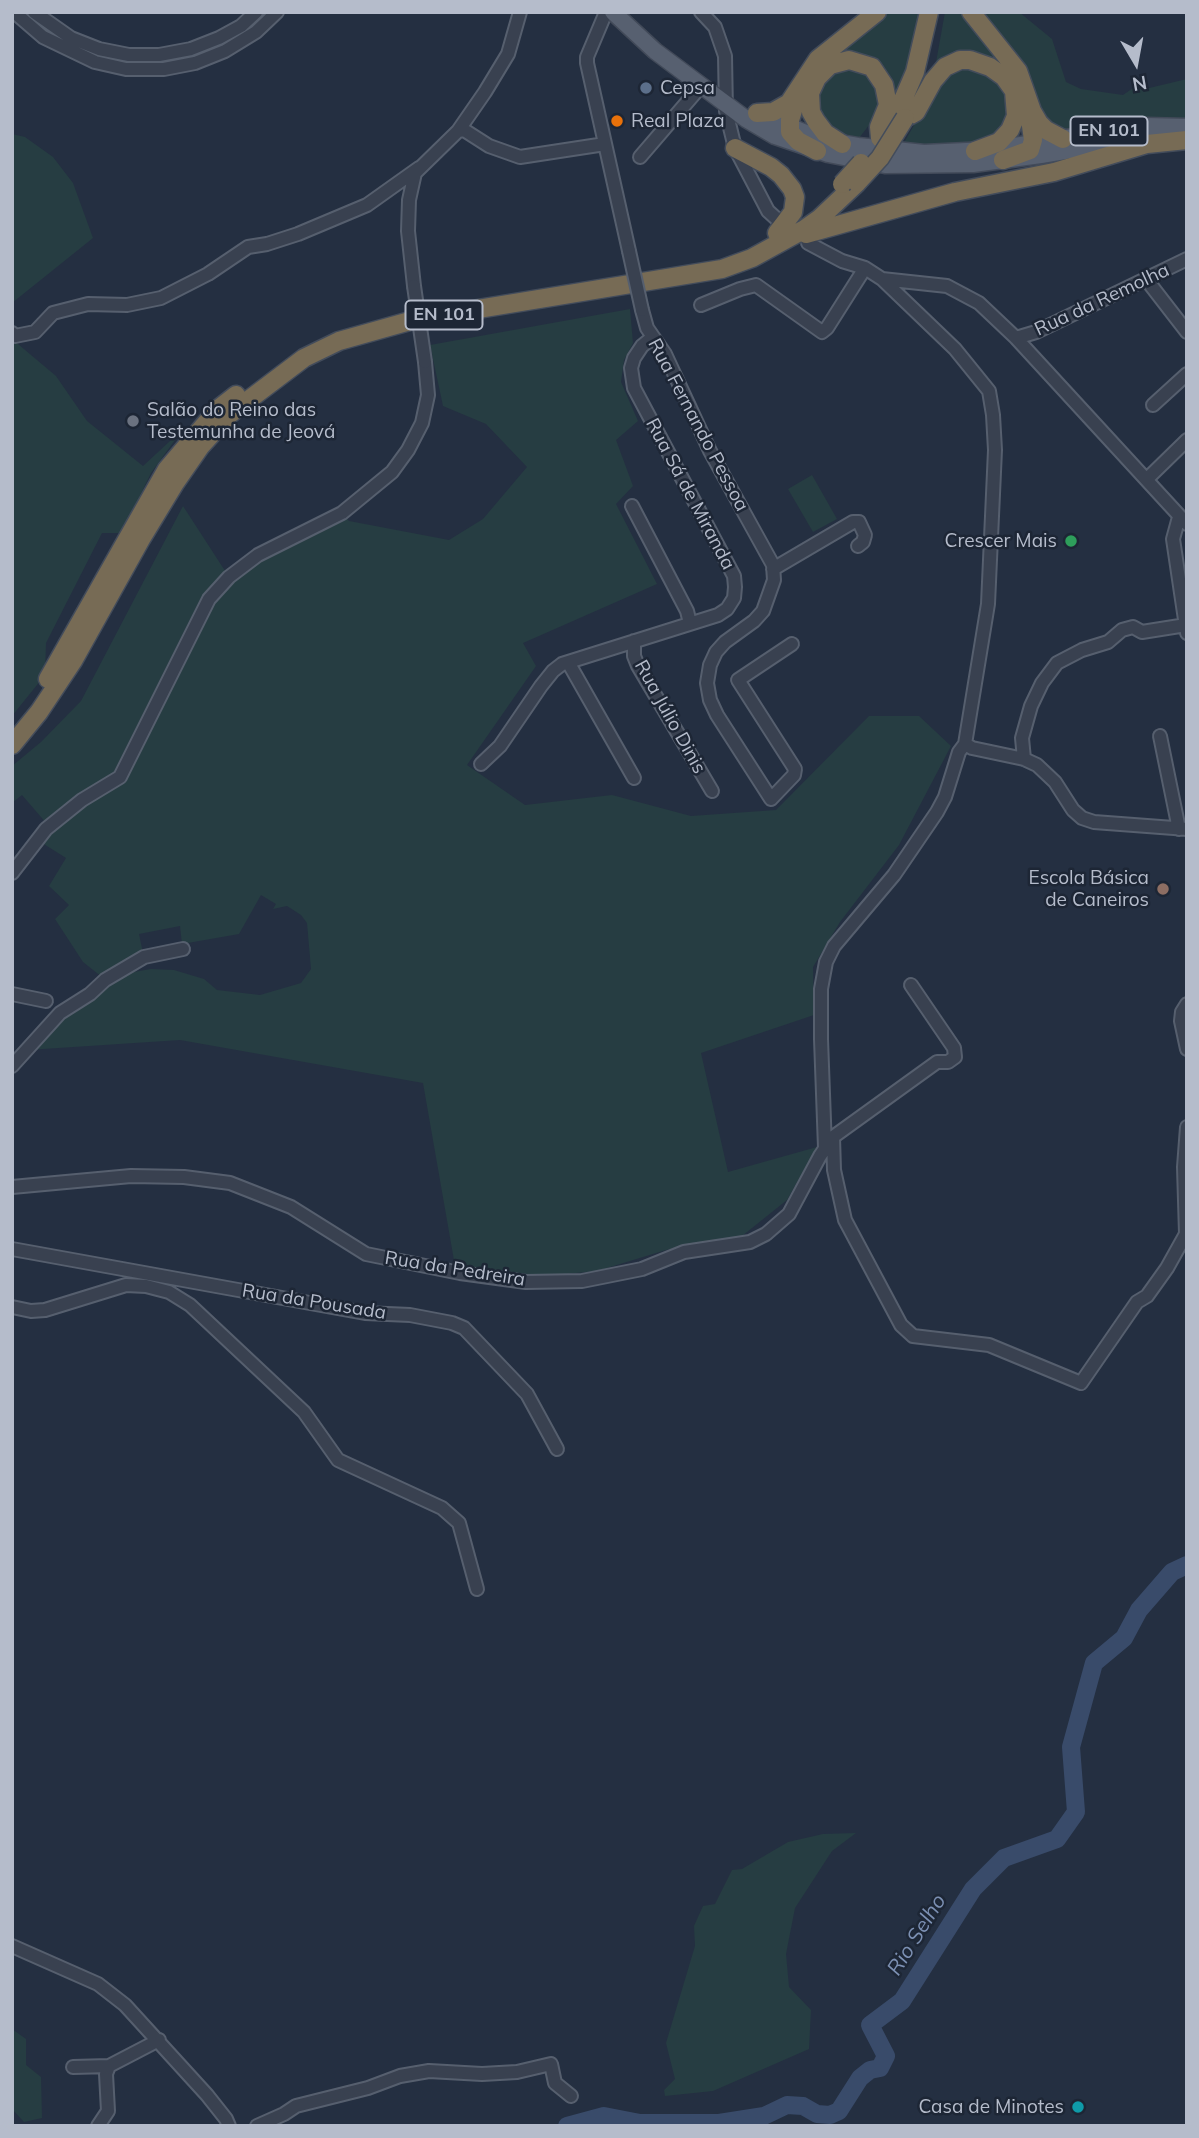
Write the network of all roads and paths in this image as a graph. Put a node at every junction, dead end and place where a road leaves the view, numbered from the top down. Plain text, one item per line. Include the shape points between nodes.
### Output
1 (14, 12) edge
2 (34, 12) edge
3 (256, 12) edge
4 (520, 12) edge
5 (606, 12) edge
6 (613, 12) edge
7 (701, 12) edge
8 (877, 12) edge
9 (929, 12) edge
10 (939, 12) edge
11 (971, 12) edge
12 (276, 13) edge
13 (99, 49) junction
14 (191, 49) junction
15 (95, 62) junction
16 (195, 63) junction
17 (802, 85) junction
18 (701, 86) junction
19 (1026, 94) junction
20 (726, 102) junction
21 (757, 113) junction
22 (900, 117) junction
23 (1187, 127) edge
24 (789, 128) junction
25 (458, 131) junction
26 (1187, 135) edge
27 (880, 138) junction
28 (1063, 139) junction
29 (1187, 141) edge
30 (1032, 143) junction
31 (605, 144) junction
32 (842, 144) junction
33 (735, 148) junction
34 (817, 151) junction
35 (975, 151) junction
36 (640, 157) dead end
37 (1003, 160) junction
38 (419, 168) junction
39 (849, 183) junction
40 (779, 232) junction
41 (808, 243) dead end
42 (1187, 259) edge
43 (865, 268) junction
44 (882, 279) junction
45 (1146, 279) junction
46 (701, 305) dead end
47 (1187, 332) edge
48 (12, 333) edge
49 (653, 337) junction
50 (1016, 338) junction
51 (1187, 374) edge
52 (1153, 405) dead end
53 (1187, 440) edge
54 (1147, 479) junction
55 (632, 506) dead end
56 (1183, 520) edge
57 (858, 545) dead end
58 (773, 569) junction
59 (691, 623) junction
60 (1186, 629) edge
61 (634, 640) junction
62 (792, 644) dead end
63 (568, 662) junction
64 (12, 726) edge
65 (1160, 736) dead end
66 (965, 744) junction
67 (12, 745) edge
68 (1024, 760) junction
69 (481, 764) dead end
70 (634, 778) dead end
71 (712, 791) dead end
72 (1183, 829) edge
73 (12, 873) edge
74 (183, 949) dead end
75 (911, 985) dead end
76 (12, 994) edge
77 (46, 1001) dead end
78 (1187, 1004) edge
79 (1187, 1049) edge
80 (12, 1066) edge
81 (1187, 1127) edge
82 (833, 1137) junction
83 (825, 1148) junction
84 (12, 1186) edge
85 (12, 1249) edge
86 (12, 1307) edge
87 (557, 1449) dead end
88 (477, 1589) dead end
89 (12, 1946) edge
90 (159, 2040) junction
91 (109, 2066) junction
92 (73, 2067) dead end
93 (571, 2096) dead end
94 (98, 2126) edge
95 (229, 2126) edge
96 (257, 2126) edge

1 - 15 street via 43,37
2 - 13 street via 71,38
3 - 14 street via 230,32
4 - 25 street via 508,54
5 - 31 street, Rua Fernando Pessoa via 587,57
6 - 18 main road, EN 101
7 - 20 street via 716,27 725,56
8 - 17 highway via 818,59
9 - 22 highway, EN 101
10 - 22 highway, EN 101 via 919,89
11 - 19 highway via 1013,62
12 - 16 street via 256,32
13 - 14 street via 159,55
13 - 15 street
14 - 16 street
15 - 16 street via 126,69
17 - 21 highway via 789,103 773,112
17 - 24 highway
18 - 20 main road, EN 101
18 - 36 street
19 - 28 highway via 1039,123
19 - 30 highway
20 - 21 main road, EN 101
20 - 33 street
20 - 34 main road, EN 101 via 761,128
21 - 24 main road, EN 101
22 - 27 highway, EN 101
22 - 35 highway via 916,112 945,67 960,60 990,67 1014,91 1016,116 999,142
22 - 39 highway, EN 101, bridge via 880,158
23 - 28 main road, EN 101 via 1146,126
24 - 32 main road, EN 101
24 - 34 highway via 793,138
25 - 31 street via 520,158
25 - 38 street
26 - 37 main road, EN 101
27 - 32 highway via 879,127 888,105 884,85 872,67 849,60 823,72 809,103 820,128
27 - 39 highway, EN 101, bridge
28 - 30 main road, EN 101
29 - 40 highway via 1147,144 1054,172 955,191 821,229
30 - 35 main road, EN 101
30 - 37 highway via 1027,152
31 - 49 street, Rua Fernando Pessoa, bridge via 642,310
32 - 35 main road, EN 101 via 901,152
33 - 40 street
33 - 40 highway via 771,167 793,189 793,212
34 - 37 main road, EN 101 via 885,164
38 - 48 street via 367,205 298,234 248,247 161,298 127,305 88,304 53,313 36,332
38 - 73 street, bridge via 412,182 408,231 428,395 422,422 408,450 392,472 341,513 258,555 229,577 209,599 120,777 46,829
39 - 40 highway, EN 101 via 820,218
40 - 64 highway, EN 101 via 704,263 417,308 336,332 300,349 218,409 167,469 52,673
40 - 67 highway, EN 101 via 746,261 707,273 417,319 339,341 304,358 230,414 200,447 73,661
41 - 43 street
42 - 45 street, Rua da Remolha
43 - 44 street
43 - 46 street via 822,332 756,285
44 - 50 street via 947,286 979,303
44 - 66 street via 955,349 989,391 995,450 988,604
45 - 47 street
45 - 50 street, Rua da Remolha
49 - 58 street, Rua Fernando Pessoa
49 - 59 street, Rua Sá de Miranda via 634,358 634,388 736,587 727,609
50 - 54 street
51 - 52 street
53 - 54 street
54 - 56 street
55 - 59 street
56 - 60 street via 1173,539
57 - 58 street via 865,535 859,522 853,522
58 - 62 street via 763,611 716,652 707,683 717,715 771,799 795,769 738,680
59 - 61 street, Rua Sá de Miranda
60 - 68 street via 1142,632 1133,627 1057,663 1031,706 1022,738
61 - 63 street, Rua Sá de Miranda
61 - 71 street, Rua Júlio Dinis via 638,666
63 - 69 street, Rua Sá de Miranda via 553,671 500,746
63 - 70 street
65 - 72 street
66 - 68 street
66 - 83 street via 937,812 826,962 821,989
68 - 72 street via 1048,774 1082,818
74 - 80 street via 144,957 105,980 60,1013
75 - 82 street, Rua da Pedreira via 954,1048 955,1057 937,1062
76 - 77 street
78 - 79 street via 1181,1021
81 - 82 street via 1186,1234 1167,1268 1147,1296 1137,1302 1081,1383 989,1345 913,1336 901,1325 845,1220 834,1170
82 - 83 street, Rua da Pedreira
83 - 84 street, Rua da Pedreira via 789,1214 766,1234 750,1242 684,1252 642,1269 582,1282 526,1282 366,1254 291,1208 230,1183 131,1177
85 - 87 street, Rua da Pousada via 365,1313 452,1323 464,1328 527,1394
86 - 88 street via 45,1310 125,1285 169,1292 190,1305 304,1412 338,1460 442,1508 459,1523
89 - 90 street via 98,1984 125,2004
90 - 91 street
90 - 95 street
91 - 92 street
91 - 94 street via 108,2111
93 - 96 street via 555,2083 551,2064 517,2072 429,2071 296,2106

